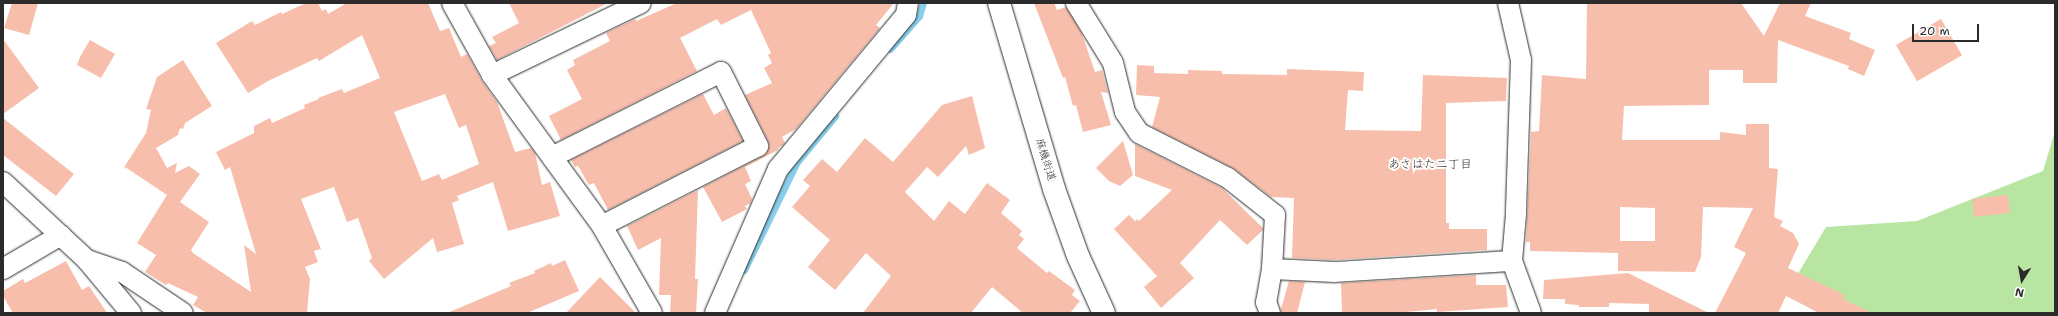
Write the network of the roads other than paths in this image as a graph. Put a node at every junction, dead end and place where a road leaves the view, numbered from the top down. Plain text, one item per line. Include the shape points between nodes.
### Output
1 (452, 3) edge
2 (641, 3) edge
3 (908, 3) edge
4 (999, 3) edge
5 (1076, 3) edge
6 (1508, 3) edge
7 (492, 75) junction
8 (552, 157) junction
9 (3, 182) edge
10 (602, 226) junction
11 (61, 235) junction
12 (87, 260) junction
13 (1512, 260) junction
14 (3, 269) edge
15 (1272, 269) junction
16 (131, 313) edge
17 (183, 313) edge
18 (652, 313) edge
19 (715, 313) edge
20 (1104, 313) edge
21 (1270, 313) edge
22 (1535, 313) edge

1 - 7 street
2 - 7 street
3 - 19 street via 906,15 778,169
4 - 20 main road, 麻機街道 via 1054,189 1078,256
5 - 15 street via 1113,63 1125,112 1139,133 1228,178 1275,215
6 - 13 street via 1521,60
7 - 8 street
8 - 10 street
8 - 10 street via 721,72 758,146
9 - 11 street
10 - 18 street
11 - 12 street
11 - 14 street
12 - 16 street
12 - 17 street via 122,272
13 - 15 street via 1335,272
13 - 22 street
15 - 21 street via 1266,302

